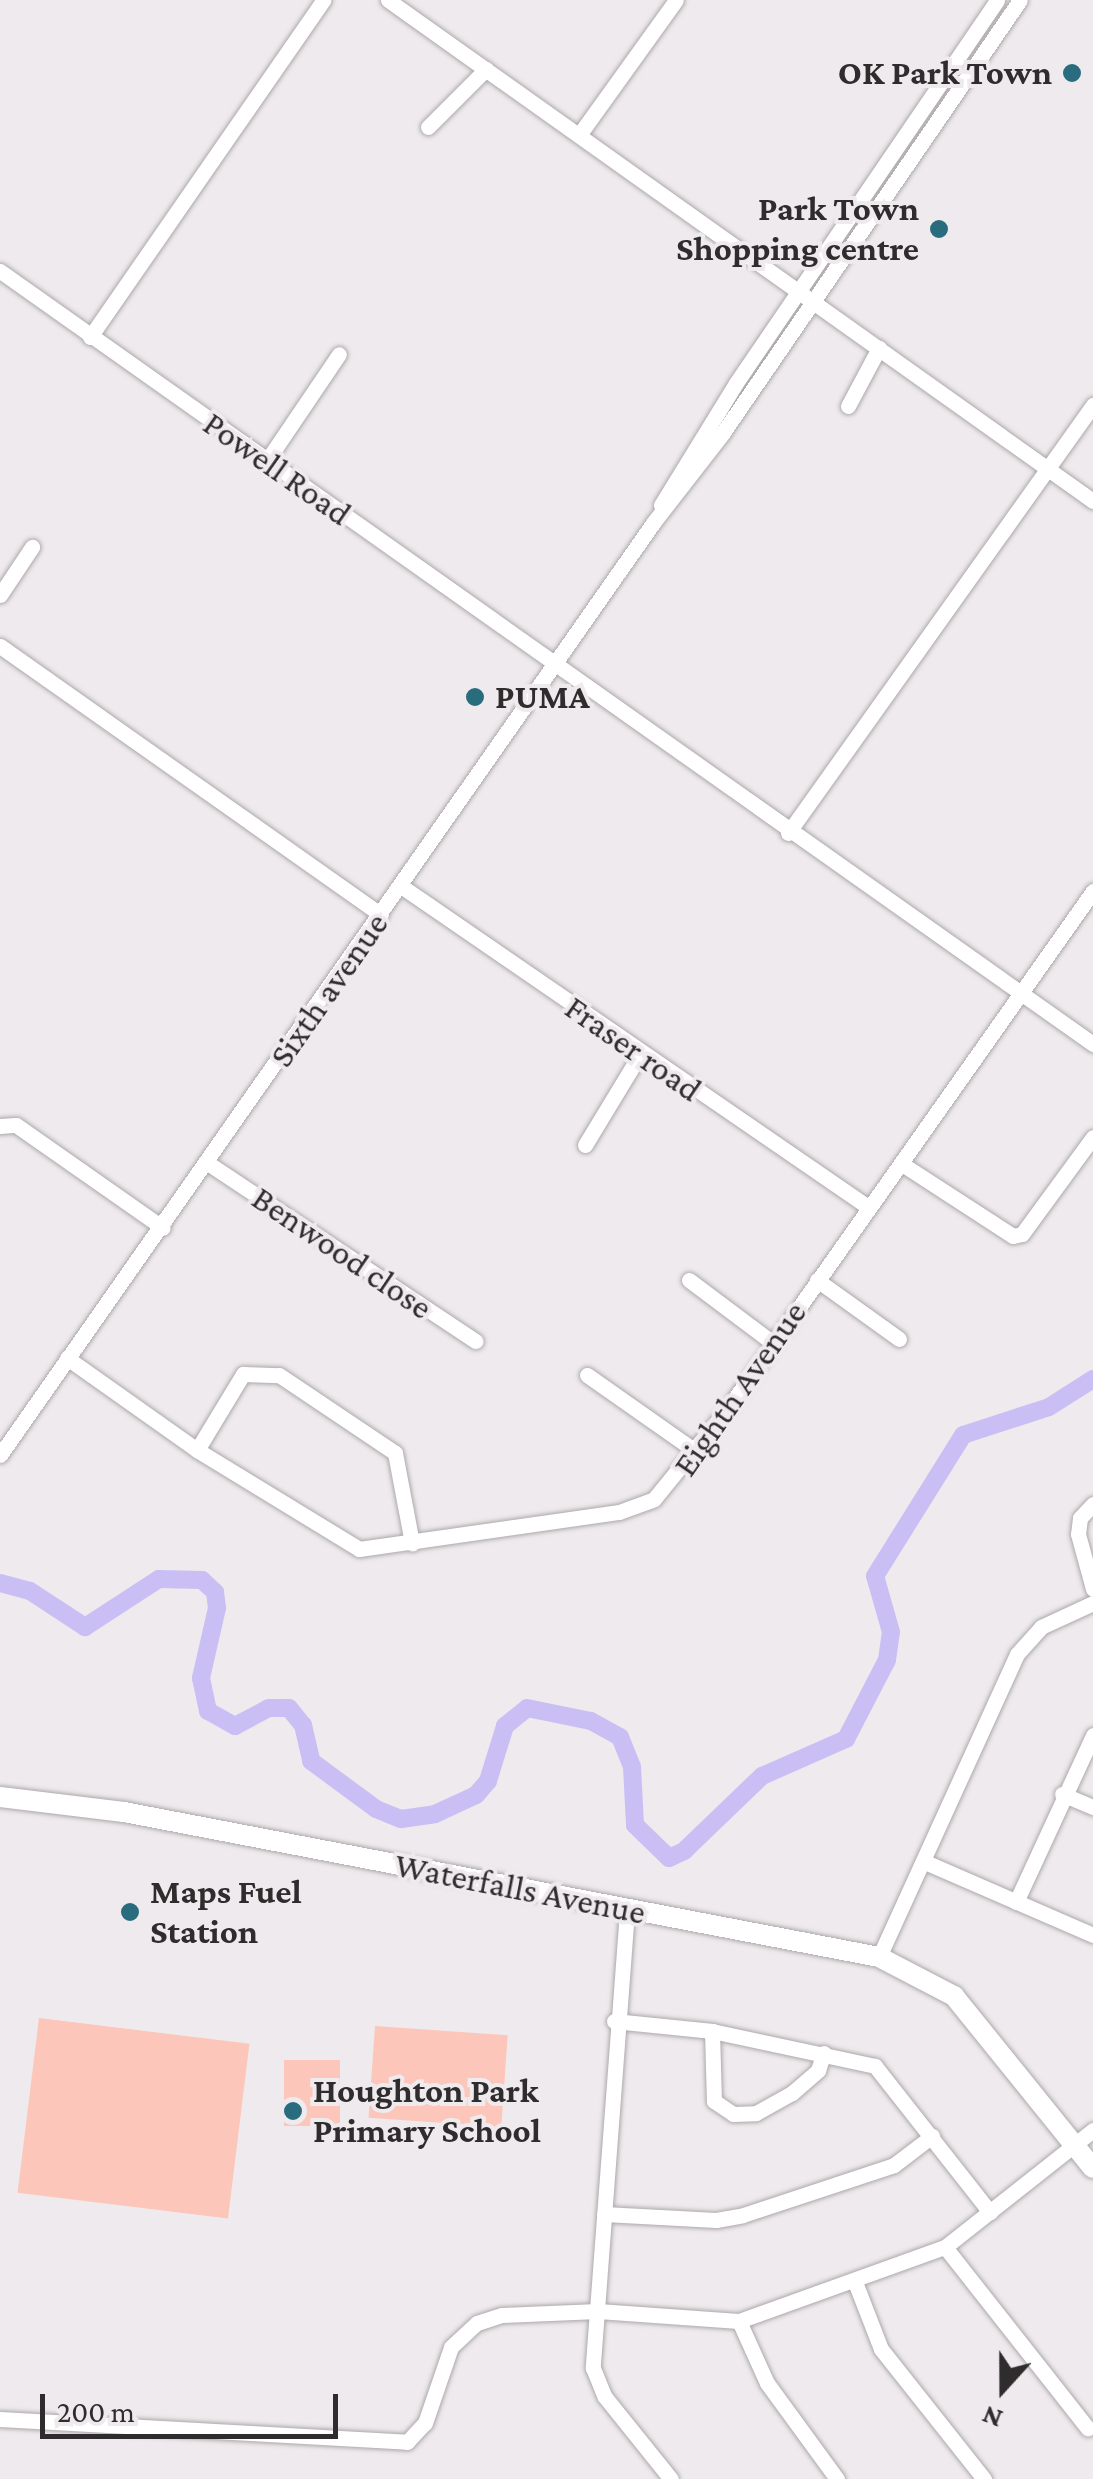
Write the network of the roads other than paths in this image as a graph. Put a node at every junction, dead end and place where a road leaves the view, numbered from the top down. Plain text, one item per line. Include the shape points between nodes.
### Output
1 (323, 0) edge
2 (388, 0) edge
3 (676, 0) edge
4 (997, 0) edge
5 (1020, 0) edge
6 (486, 69) junction
7 (428, 127) dead end
8 (580, 136) junction
9 (0, 271) edge
10 (799, 291) junction
11 (813, 302) junction
12 (90, 337) junction
13 (879, 348) junction
14 (339, 354) dead end
15 (1093, 405) edge
16 (848, 406) dead end
17 (266, 462) junction
18 (1046, 470) junction
19 (1093, 501) edge
20 (653, 522) junction
21 (32, 547) dead end
22 (0, 595) edge
23 (0, 646) edge
24 (554, 666) junction
25 (788, 833) junction
26 (401, 886) junction
27 (1093, 890) edge
28 (380, 915) junction
29 (1022, 996) junction
30 (1093, 1044) edge
31 (639, 1056) junction
32 (0, 1126) edge
33 (1093, 1137) edge
34 (585, 1144) dead end
35 (209, 1164) junction
36 (902, 1164) junction
37 (868, 1207) junction
38 (162, 1228) junction
39 (688, 1280) dead end
40 (817, 1280) junction
41 (899, 1338) dead end
42 (474, 1342) dead end
43 (774, 1343) junction
44 (67, 1358) junction
45 (587, 1374) dead end
46 (197, 1450) junction
47 (695, 1452) junction
48 (0, 1455) edge
49 (1093, 1504) edge
50 (412, 1543) junction
51 (1093, 1589) edge
52 (1093, 1603) edge
53 (1093, 1734) edge
54 (1062, 1794) junction
55 (0, 1797) edge
56 (1093, 1807) edge
57 (924, 1862) junction
58 (1016, 1902) junction
59 (627, 1911) junction
60 (1093, 1935) edge
61 (879, 1956) junction
62 (614, 2021) junction
63 (712, 2031) junction
64 (824, 2052) junction
65 (1093, 2130) edge
66 (932, 2136) junction
67 (1074, 2144) junction
68 (1093, 2168) edge
69 (990, 2212) junction
70 (604, 2214) junction
71 (945, 2247) junction
72 (855, 2282) junction
73 (598, 2311) junction
74 (739, 2320) junction
75 (0, 2419) edge
76 (1088, 2430) dead end
77 (671, 2479) edge
78 (838, 2479) edge
79 (984, 2479) edge

1 - 12 street
2 - 6 street
3 - 8 street
4 - 10 street
5 - 11 street
6 - 7 street
6 - 8 street
8 - 10 street
9 - 12 street, Powell Road
10 - 11 street
10 - 20 street via 673,480
11 - 13 street
11 - 20 street
12 - 17 street, Powell Road
13 - 16 street
13 - 18 street
14 - 17 street
15 - 18 street
17 - 24 street, Powell Road
18 - 19 street
18 - 25 street
20 - 24 street, Sixth avenue
21 - 22 street
23 - 28 street
24 - 25 street, Powell Road
24 - 26 street, Sixth avenue
25 - 29 street, Powell Road
26 - 28 street, Sixth avenue
26 - 31 street, Fraser road
27 - 29 street, Eighth Avenue
28 - 35 street, Sixth avenue
29 - 30 street, Powell Road
29 - 36 street, Eighth Avenue
31 - 34 street
31 - 37 street, Fraser road
32 - 38 street via 16,1125
33 - 36 street via 1022,1234 1012,1236
35 - 38 street, Sixth avenue
35 - 42 street, Benwood close
36 - 37 street, Eighth Avenue
37 - 40 street, Eighth Avenue
38 - 44 street, Sixth avenue
39 - 43 street
40 - 41 street
40 - 43 street, Eighth Avenue
43 - 47 street, Eighth Avenue
44 - 46 street, Eighth Avenue
44 - 48 street, Sixth avenue
45 - 47 street
46 - 50 street, Eighth Avenue via 353,1546
46 - 50 street via 244,1374 279,1375 395,1454
47 - 50 street, Eighth Avenue via 668,1490 619,1512
49 - 51 street via 1080,1518 1078,1534
52 - 57 street via 1042,1628 1017,1654
53 - 54 street
54 - 56 street
54 - 58 street
55 - 59 main road, Waterfalls Avenue via 124,1812
57 - 58 street
57 - 61 street
58 - 60 street
59 - 61 main road, Waterfalls Avenue
59 - 62 street
61 - 67 main road, Waterfalls Avenue via 937,1983 1004,2054
62 - 63 street
62 - 70 street
63 - 64 street
63 - 64 street via 714,2101 733,2114 756,2112 792,2093 818,2070
64 - 66 street via 890,2077
65 - 67 street
66 - 69 street
66 - 70 street via 894,2164 743,2215 716,2220
67 - 68 main road, Waterfalls Avenue
67 - 69 street
69 - 71 street
70 - 73 street
71 - 72 street
71 - 76 street
72 - 74 street
72 - 79 street via 881,2348
73 - 74 street
73 - 75 street via 477,2322 452,2348 425,2423 407,2442
73 - 77 street via 598,2384
74 - 78 street via 767,2383

